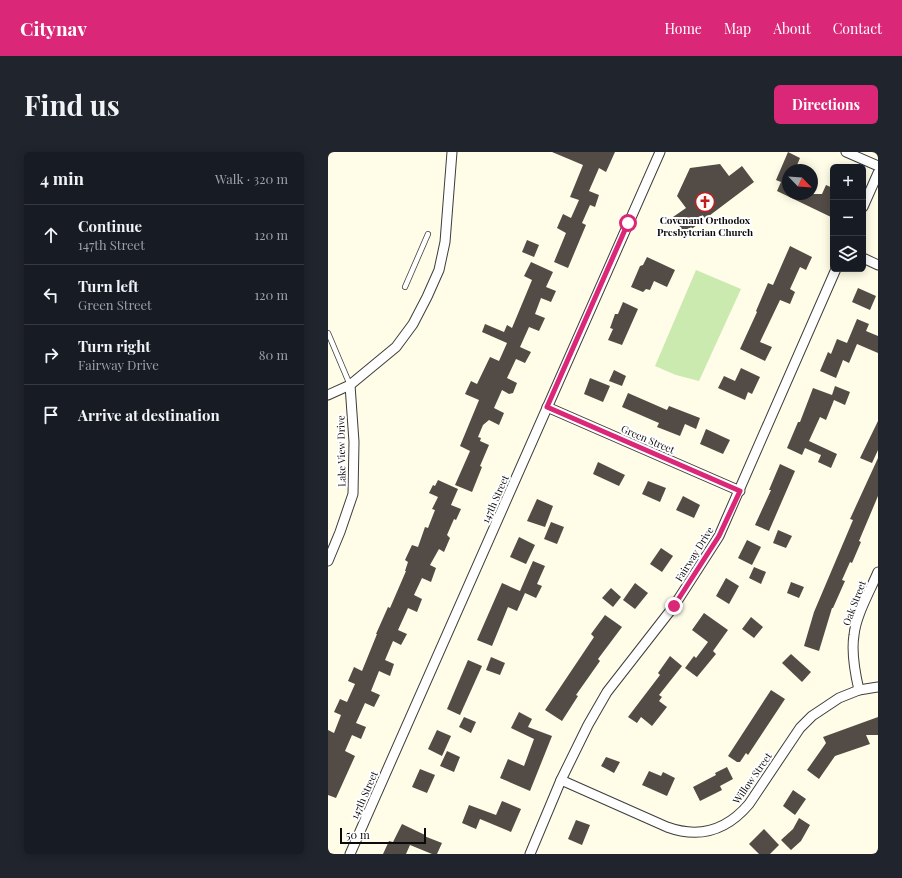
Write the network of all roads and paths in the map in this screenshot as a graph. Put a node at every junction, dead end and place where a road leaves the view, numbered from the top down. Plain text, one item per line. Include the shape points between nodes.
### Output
1 (452, 152) edge
2 (660, 152) edge
3 (846, 152) edge
4 (878, 166) edge
5 (878, 173) edge
6 (866, 200) edge
7 (428, 234) dead end
8 (866, 259) edge
9 (878, 265) edge
10 (835, 272) edge
11 (405, 287) dead end
12 (328, 333) edge
13 (350, 385) junction
14 (328, 395) edge
15 (547, 407) junction
16 (740, 491) junction
17 (328, 561) edge
18 (878, 572) edge
19 (878, 687) edge
20 (859, 690) junction
21 (561, 780) junction
22 (350, 854) edge
23 (530, 854) edge

1 - 13 street via 445,242 439,270 413,324 396,346
2 - 15 street, 147th Street
3 - 4 street
5 - 6 street
7 - 11 lane
8 - 9 street
10 - 16 street, Fairway Drive
12 - 13 lane
13 - 14 street
13 - 17 street, Lake View Drive via 354,442 353,494
15 - 16 street, Green Street
15 - 22 street, 147th Street
16 - 21 street, Fairway Drive via 719,536 674,606 607,692
18 - 20 street, Oak Street via 854,635
19 - 20 street, Willow Street
20 - 21 street, Willow Street via 840,698 812,716 800,728 742,812 720,827 705,832 678,831
21 - 23 street, Fairway Drive

